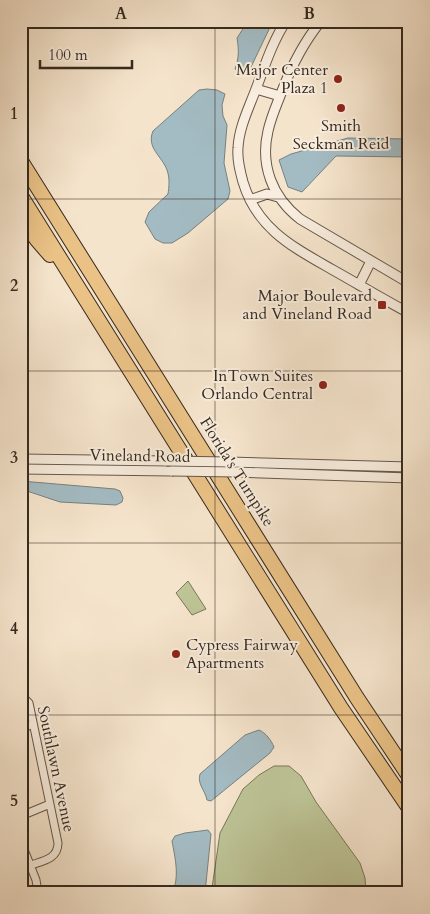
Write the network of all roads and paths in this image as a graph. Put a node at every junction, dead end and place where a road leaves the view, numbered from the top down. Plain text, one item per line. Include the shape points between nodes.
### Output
1 (286, 21) edge
2 (321, 21) edge
3 (256, 89) junction
4 (280, 96) junction
5 (21, 161) edge
6 (21, 196) edge
7 (278, 197) junction
8 (250, 200) junction
9 (21, 216) edge
10 (371, 261) junction
11 (409, 283) edge
12 (358, 285) junction
13 (82, 294) junction
14 (409, 313) edge
15 (21, 459) edge
16 (409, 467) edge
17 (21, 470) edge
18 (409, 478) edge
19 (21, 695) edge
20 (33, 724) junction
21 (21, 729) edge
22 (409, 776) edge
23 (50, 804) junction
24 (409, 808) edge
25 (21, 816) edge
26 (21, 842) edge
27 (31, 865) junction
28 (38, 893) edge

1 - 3 street
2 - 4 street via 306,39
3 - 4 street
3 - 8 street via 241,126 238,149 240,170
4 - 7 street via 268,131 265,155 269,178
5 - 22 highway, Florida's Turnpike
6 - 13 highway
7 - 8 street via 268,194
7 - 10 street via 300,219
8 - 12 street via 264,223 278,236
9 - 13 highway via 36,240
10 - 11 street
10 - 12 street
12 - 14 street
13 - 24 highway via 336,699
15 - 16 street, Vineland Road, bridge
17 - 18 street, Vineland Road, bridge
19 - 20 street, Southlawn Avenue via 28,703
20 - 21 street
20 - 23 street, Southlawn Avenue
23 - 25 street
23 - 27 street, Southlawn Avenue via 58,850 51,858
26 - 27 street
27 - 28 street

